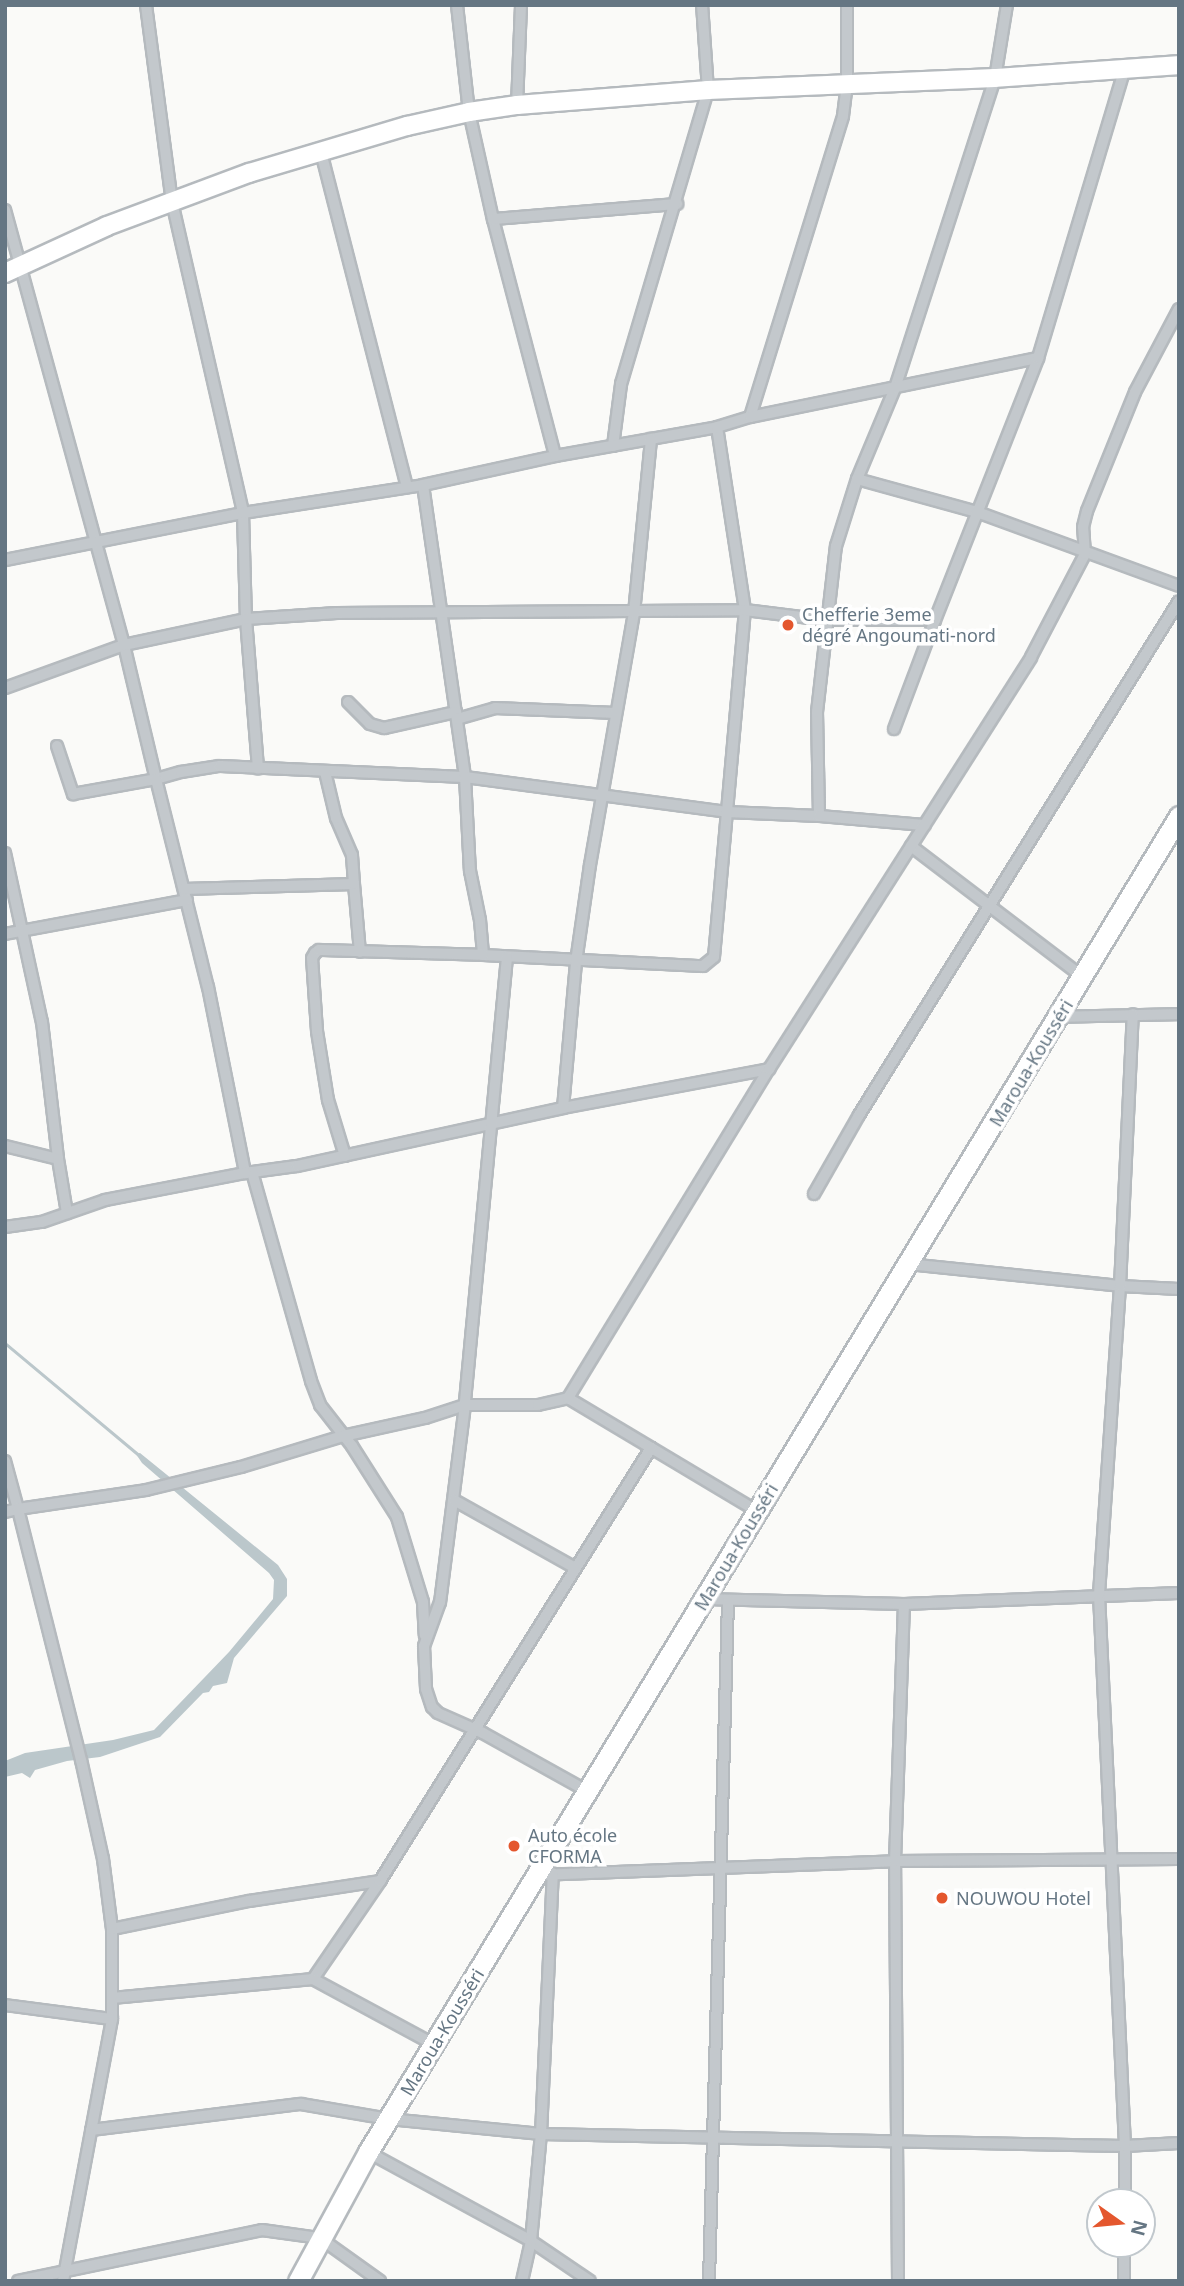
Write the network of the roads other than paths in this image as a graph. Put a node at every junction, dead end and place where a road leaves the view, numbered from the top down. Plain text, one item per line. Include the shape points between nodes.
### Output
1 (146, 5) edge
2 (457, 5) edge
3 (521, 5) edge
4 (702, 5) edge
5 (847, 5) edge
6 (1007, 5) edge
7 (1179, 65) edge
8 (1125, 68) junction
9 (995, 78) junction
10 (847, 83) junction
11 (708, 90) junction
12 (517, 105) junction
13 (469, 112) junction
14 (321, 152) junction
15 (173, 202) junction
16 (677, 204) junction
17 (5, 210) edge
18 (493, 219) junction
19 (12, 270) edge
20 (1179, 309) edge
21 (1038, 358) junction
22 (895, 388) junction
23 (750, 417) junction
24 (717, 427) junction
25 (651, 439) junction
26 (613, 446) junction
27 (555, 456) junction
28 (857, 479) junction
29 (424, 485) junction
30 (407, 486) junction
31 (977, 512) junction
32 (243, 513) junction
33 (95, 542) junction
34 (1085, 554) junction
35 (5, 560) edge
36 (1179, 586) edge
37 (1179, 601) edge
38 (745, 610) junction
39 (441, 611) junction
40 (634, 613) junction
41 (246, 620) junction
42 (825, 620) junction
43 (935, 620) junction
44 (124, 645) junction
45 (5, 688) edge
46 (348, 702) dead end
47 (616, 713) junction
48 (456, 715) junction
49 (894, 729) dead end
50 (57, 746) dead end
51 (258, 769) junction
52 (325, 772) junction
53 (466, 777) junction
54 (156, 779) junction
55 (601, 794) junction
56 (727, 812) junction
57 (819, 816) junction
58 (1179, 816) edge
59 (925, 825) junction
60 (911, 846) junction
61 (5, 853) edge
62 (355, 884) junction
63 (186, 894) junction
64 (987, 906) junction
65 (25, 931) junction
66 (5, 934) edge
67 (360, 951) junction
68 (483, 955) junction
69 (507, 957) junction
70 (576, 962) junction
71 (1083, 976) junction
72 (1133, 1014) junction
73 (1179, 1014) edge
74 (1058, 1017) junction
75 (769, 1069) junction
76 (563, 1108) junction
77 (491, 1126) junction
78 (5, 1146) edge
79 (345, 1156) junction
80 (58, 1158) junction
81 (249, 1173) junction
82 (814, 1194) dead end
83 (67, 1213) junction
84 (5, 1227) edge
85 (908, 1264) junction
86 (1120, 1286) junction
87 (1179, 1289) edge
88 (568, 1398) junction
89 (465, 1405) junction
90 (342, 1436) junction
91 (651, 1448) junction
92 (5, 1461) edge
93 (454, 1500) junction
94 (18, 1510) junction
95 (758, 1511) junction
96 (5, 1512) edge
97 (575, 1568) junction
98 (1179, 1592) edge
99 (1099, 1594) junction
100 (704, 1599) junction
101 (728, 1601) junction
102 (904, 1604) junction
103 (424, 1646) junction
104 (473, 1730) junction
105 (589, 1792) junction
106 (1111, 1859) junction
107 (1179, 1859) edge
108 (895, 1861) junction
109 (720, 1867) junction
110 (545, 1874) junction
111 (380, 1881) junction
112 (112, 1929) junction
113 (313, 1979) junction
114 (112, 1998) junction
115 (5, 2005) edge
116 (112, 2018) junction
117 (435, 2045) junction
118 (389, 2119) junction
119 (92, 2130) junction
120 (541, 2134) junction
121 (712, 2139) junction
122 (900, 2141) junction
123 (1179, 2143) edge
124 (1125, 2146) junction
125 (368, 2152) junction
126 (1125, 2188) edge
127 (320, 2238) junction
128 (531, 2241) junction
129 (1124, 2258) edge
130 (64, 2276) edge
131 (18, 2281) edge
132 (298, 2281) edge
133 (380, 2281) edge
134 (522, 2281) edge
135 (590, 2281) edge
136 (709, 2281) edge
137 (898, 2281) edge
138 (1124, 2281) edge

1 - 15 street
2 - 13 street
3 - 12 street
4 - 11 street
5 - 10 street
6 - 9 street
7 - 8 main road
8 - 9 main road
8 - 21 street
9 - 10 main road
9 - 22 street
10 - 11 main road
10 - 23 street via 834,151
11 - 12 main road
11 - 16 street
12 - 13 main road
13 - 14 main road
13 - 18 street
14 - 15 main road
14 - 30 street
15 - 19 main road via 107,226
15 - 32 street
16 - 18 street
16 - 26 street via 621,383
17 - 19 street
18 - 27 street
19 - 33 street
20 - 34 street via 1135,392 1087,511
21 - 22 street
21 - 31 street
22 - 23 street
22 - 28 street
23 - 24 street
24 - 25 street
24 - 38 street
25 - 26 street
25 - 40 street
26 - 27 street
27 - 29 street
28 - 31 street
28 - 42 street via 836,546
29 - 30 street
29 - 39 street
30 - 32 street
31 - 34 street
31 - 43 street
32 - 33 street
32 - 41 street
33 - 35 street
33 - 44 street
34 - 36 street
34 - 59 street via 1031,657
37 - 64 street
38 - 40 street
38 - 42 street
38 - 56 street
39 - 40 street
39 - 41 street
39 - 48 street
40 - 47 street
41 - 44 street
41 - 51 street
42 - 43 street
42 - 57 street via 817,712
43 - 49 street
44 - 45 street
44 - 54 street
46 - 48 street via 370,724 384,728
47 - 48 street via 495,708
47 - 55 street
48 - 53 street
50 - 54 street via 73,794
51 - 52 street
51 - 54 street via 200,768
52 - 53 street
52 - 62 street via 336,818 352,855
53 - 55 street
53 - 68 street via 470,871
54 - 63 street
55 - 56 street
55 - 70 street
56 - 57 street
56 - 70 street via 710,963
57 - 59 street
58 - 71 highway, Maroua-Kousséri
59 - 60 street
60 - 64 street
60 - 75 street
61 - 65 street
62 - 63 street
62 - 67 street
63 - 65 street
63 - 81 street
64 - 71 street
64 - 82 street
65 - 66 street
65 - 80 street via 42,1022
67 - 68 street
67 - 79 street via 319,950 312,958 328,1100
68 - 69 street
69 - 70 street
69 - 77 street
70 - 76 street
71 - 74 highway, Maroua-Kousséri
72 - 73 street
72 - 74 street
72 - 86 street
74 - 85 highway, Maroua-Kousséri
75 - 76 street
75 - 88 street
76 - 77 street
77 - 79 street
77 - 89 street
78 - 80 street
79 - 81 street
80 - 83 street
81 - 83 street via 104,1200
81 - 90 street via 311,1381 320,1405
83 - 84 street
85 - 86 street
85 - 95 highway, Maroua-Kousséri
86 - 87 street
86 - 99 street
88 - 89 street via 538,1405
88 - 91 street
89 - 90 street
89 - 93 street
90 - 94 street via 146,1490
90 - 103 street via 397,1517 424,1602
91 - 95 street
91 - 97 street
92 - 94 street
93 - 97 street
93 - 103 street via 440,1602
94 - 96 street
94 - 112 street via 81,1760 103,1859
95 - 100 highway, Maroua-Kousséri
97 - 104 street
98 - 99 street
99 - 102 street
99 - 106 street
100 - 101 street
100 - 105 highway, Maroua-Kousséri
101 - 102 street
101 - 109 street
102 - 108 street
103 - 104 street via 426,1689 432,1707
104 - 105 street
104 - 111 street
105 - 110 highway, Maroua-Kousséri
106 - 107 street
106 - 108 street
106 - 124 street
108 - 109 street
108 - 122 street
109 - 110 street
109 - 121 street
110 - 117 highway, Maroua-Kousséri
110 - 120 street
111 - 112 street via 248,1901
111 - 113 street
112 - 114 street
113 - 114 street
113 - 117 street
114 - 116 street
115 - 116 street
116 - 119 street
117 - 118 highway, Maroua-Kousséri
118 - 119 street via 301,2104
118 - 120 street
118 - 125 highway, Maroua-Kousséri
119 - 130 street
120 - 121 street
120 - 128 street
121 - 122 street
121 - 136 street
122 - 124 street
122 - 137 street
123 - 124 street
124 - 126 street
125 - 127 highway, Maroua-Kousséri
125 - 128 street
127 - 130 street via 262,2230
127 - 132 highway, Maroua-Kousséri
127 - 133 street
128 - 134 street
128 - 135 street
129 - 138 street
130 - 131 street

